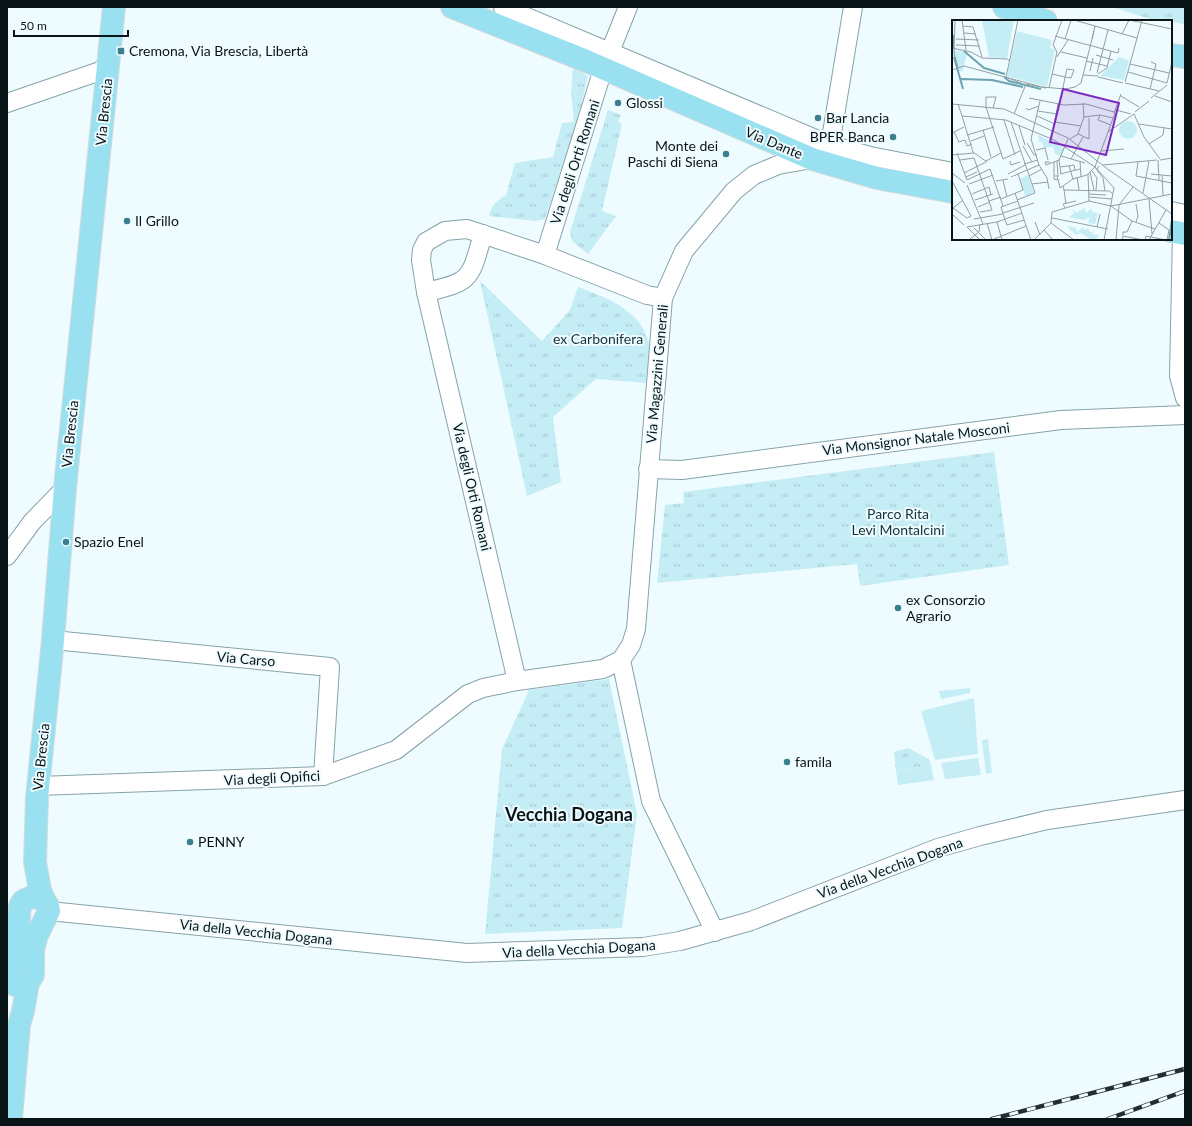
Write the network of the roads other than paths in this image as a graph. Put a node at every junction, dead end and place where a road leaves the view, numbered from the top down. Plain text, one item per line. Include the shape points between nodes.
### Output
1 (114, 7) edge
2 (452, 7) edge
3 (628, 7) edge
4 (853, 7) edge
5 (1004, 7) edge
6 (510, 10) edge
7 (481, 19) junction
8 (1043, 20) edge
9 (1172, 55) edge
10 (1185, 57) edge
11 (607, 60) junction
12 (108, 68) junction
13 (7, 103) edge
14 (830, 145) junction
15 (812, 158) junction
16 (952, 172) edge
17 (952, 192) edge
18 (1172, 214) edge
19 (1181, 228) edge
20 (483, 234) junction
21 (545, 255) junction
22 (426, 292) junction
23 (663, 298) junction
24 (1182, 376) edge
25 (1185, 398) edge
26 (1185, 415) edge
27 (648, 469) junction
28 (65, 488) junction
29 (32, 522) junction
30 (61, 540) junction
31 (7, 556) edge
32 (53, 640) junction
33 (620, 660) junction
34 (517, 681) junction
35 (323, 776) junction
36 (38, 786) junction
37 (1185, 800) edge
38 (39, 904) junction
39 (715, 932) junction
40 (14, 978) edge
41 (11, 1119) edge

1 - 12 main road, Via Brescia
2 - 7 main road, Via Dante
3 - 11 street, Via degli Orti Romani
4 - 14 street
5 - 8 main road
6 - 7 street, Via Dante
6 - 11 street, Via Dante
7 - 11 main road, Via Dante
9 - 10 main road
11 - 14 street, Via Dante
11 - 15 main road, Via Dante
11 - 21 street, Via degli Orti Romani
12 - 13 street
12 - 28 main road, Via Brescia
14 - 16 street, Via Dante via 870,156
15 - 17 main road, Via Dante via 877,178
15 - 23 street, Via Magazzini Generali via 778,165 754,175 734,191 684,251
18 - 19 street
19 - 24 street
20 - 21 street, Via degli Orti Romani
20 - 22 street via 469,275 453,286
20 - 22 street, Via degli Orti Romani via 467,229 454,229 426,242 421,260
21 - 23 street, Via degli Orti Romani via 647,295
22 - 34 street, Via degli Orti Romani
23 - 27 street, Via Magazzini Generali
24 - 25 street
26 - 27 street, Via Monsignor Natale Mosconi via 1061,420 682,470
27 - 33 street, Via Magazzini Generali via 636,629 631,645
28 - 29 street
28 - 30 main road, Via Brescia
29 - 30 street via 56,528
29 - 31 street
30 - 32 main road, Via Brescia
32 - 35 street, Via Carso via 330,667
32 - 36 main road, Via Brescia
33 - 34 street, Via degli Opifici via 603,670
33 - 39 street via 651,801
34 - 35 street, Via degli Opifici via 468,694 396,750
35 - 36 street, Via degli Opifici
36 - 38 main road, Via Brescia via 35,862 40,890
37 - 39 street, Via della Vecchia Dogana via 1061,818 980,836 938,848 751,921
38 - 39 street, Via della Vecchia Dogana via 466,953 643,947
38 - 40 main road via 18,912
38 - 40 main road via 37,935 33,950 33,975
40 - 41 main road via 23,1012 19,1025

